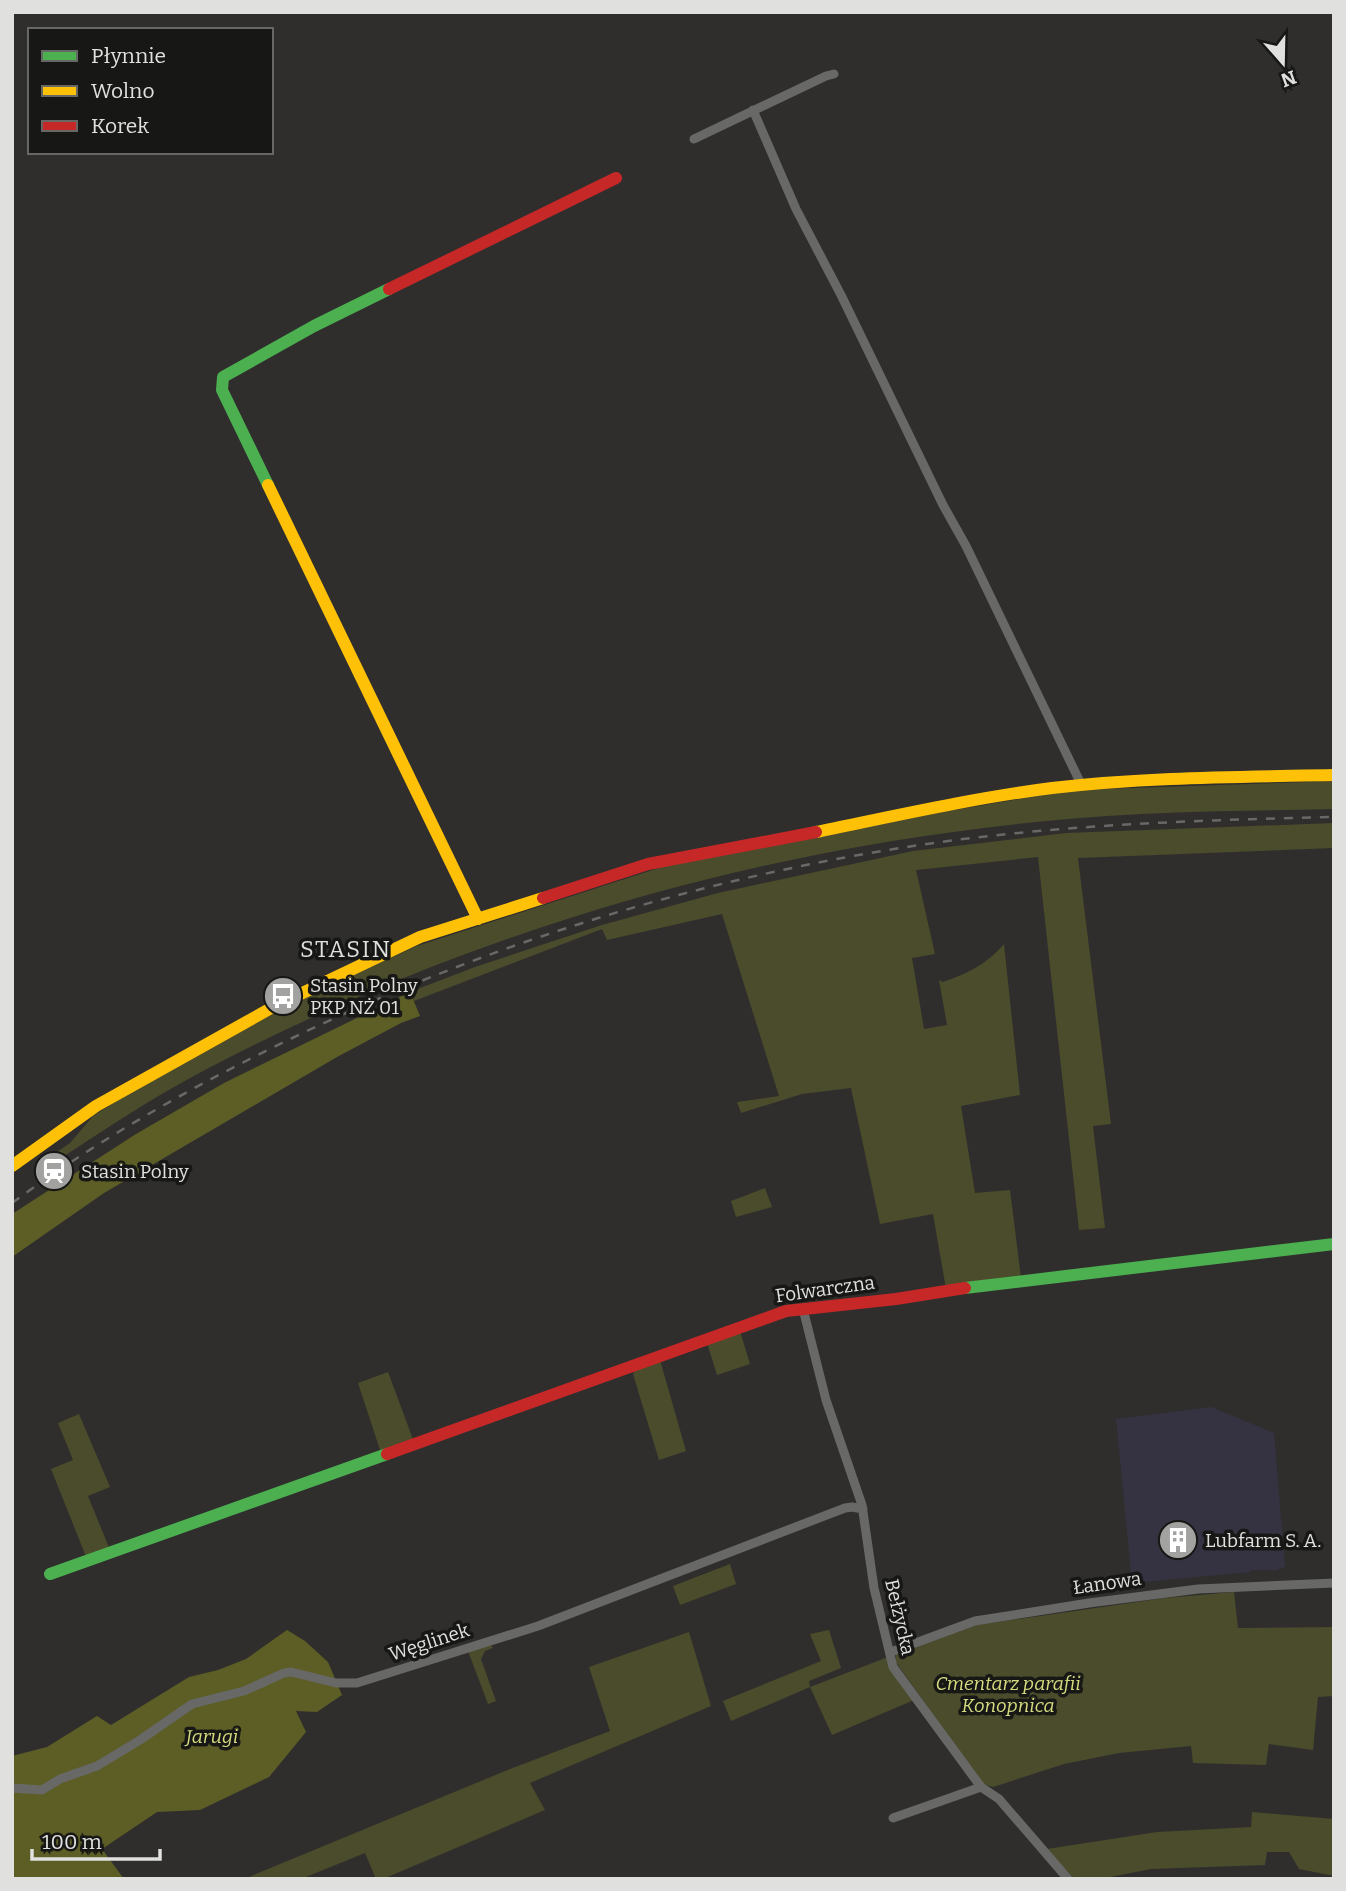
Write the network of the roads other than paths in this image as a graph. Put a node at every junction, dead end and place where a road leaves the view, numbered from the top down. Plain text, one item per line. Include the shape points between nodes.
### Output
1 (834, 74) dead end
2 (753, 110) junction
3 (694, 139) dead end
4 (616, 178) dead end
5 (1334, 775) edge
6 (1081, 784) junction
7 (478, 919) junction
8 (12, 1166) edge
9 (1334, 1244) edge
10 (803, 1308) junction
11 (863, 1509) junction
12 (50, 1574) dead end
13 (1334, 1583) edge
14 (891, 1652) junction
15 (981, 1787) junction
16 (12, 1788) edge
17 (893, 1818) dead end
18 (1068, 1879) edge

1 - 2 street
2 - 3 street
2 - 6 street via 796,209
4 - 7 street via 314,326 223,377 222,390
5 - 6 street
6 - 7 street via 678,857
7 - 8 street via 420,937 273,1007 96,1106
9 - 10 street, Folwarczna
10 - 11 street, Bełżycka via 825,1400
10 - 12 street, Folwarczna
11 - 14 street, Bełżycka via 880,1618
11 - 16 street, Węglinek via 845,1508 538,1626 357,1683 284,1673 244,1691 192,1704 97,1766 42,1790
13 - 14 street, Łanowa via 1198,1589 1089,1603 975,1621
14 - 15 street, Bełżycka via 893,1667
15 - 17 street
15 - 18 street, Bełżycka via 999,1799

